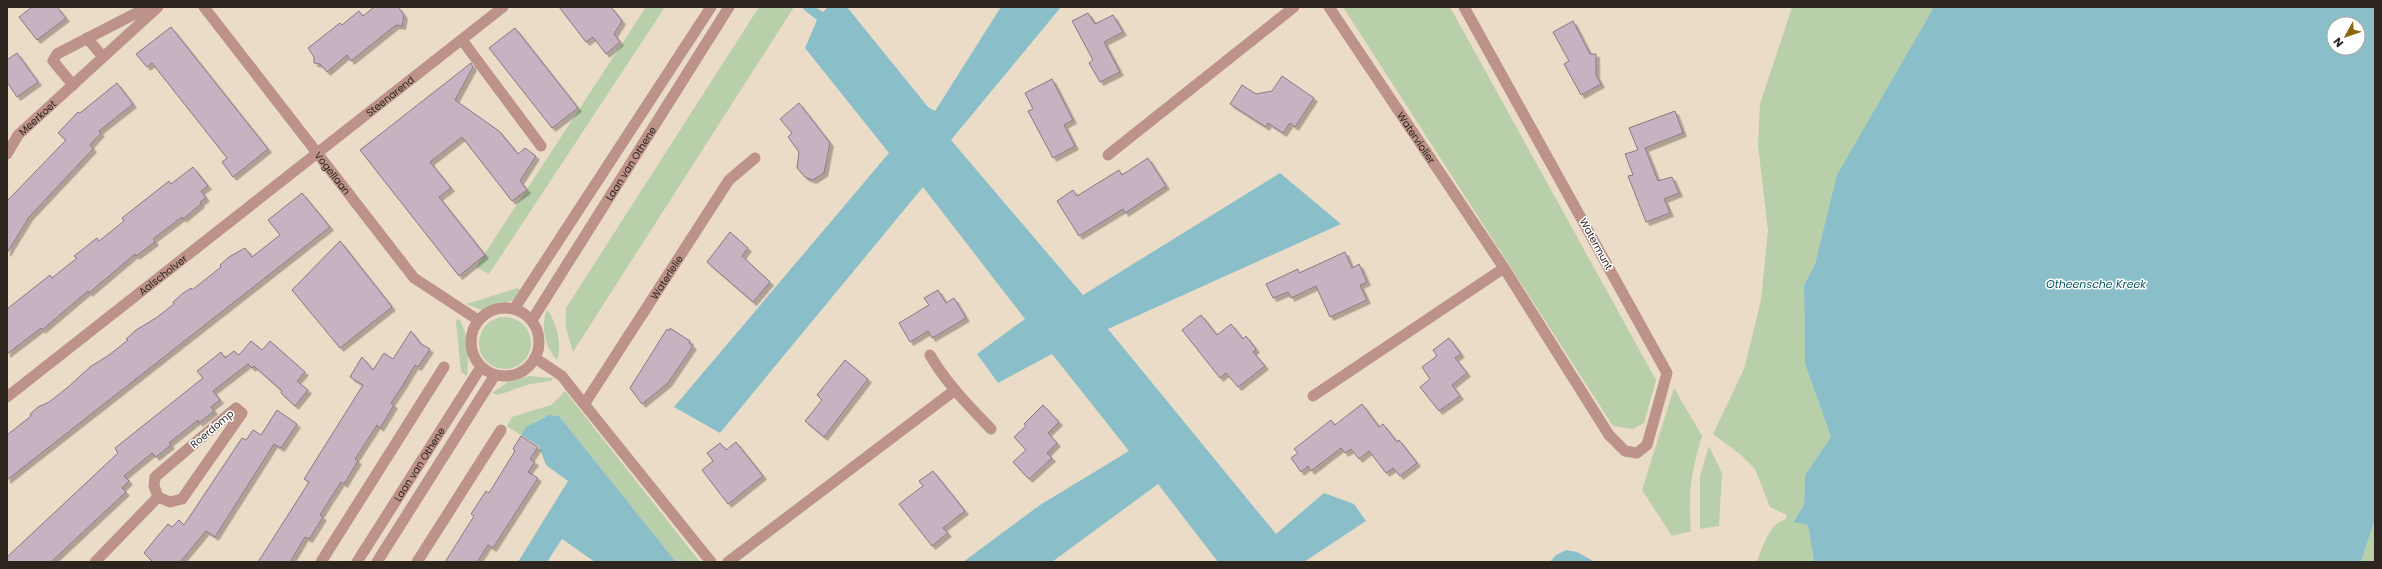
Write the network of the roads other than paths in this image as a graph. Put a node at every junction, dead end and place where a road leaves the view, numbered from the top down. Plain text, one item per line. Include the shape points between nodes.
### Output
1 (148, 7) edge
2 (158, 7) edge
3 (204, 7) edge
4 (503, 7) edge
5 (711, 7) edge
6 (729, 7) edge
7 (1294, 7) edge
8 (1329, 7) edge
9 (1464, 7) edge
10 (87, 38) junction
11 (462, 40) junction
12 (103, 57) junction
13 (73, 85) junction
14 (541, 146) dead end
15 (318, 151) junction
16 (7, 154) edge
17 (1108, 155) dead end
18 (755, 158) dead end
19 (1504, 268) junction
20 (514, 309) junction
21 (478, 320) junction
22 (532, 320) junction
23 (930, 355) dead end
24 (535, 358) junction
25 (481, 367) junction
26 (444, 368) dead end
27 (494, 374) junction
28 (955, 390) junction
29 (1313, 396) dead end
30 (7, 397) edge
31 (585, 403) junction
32 (991, 429) dead end
33 (501, 430) dead end
34 (1609, 435) joint
35 (158, 498) junction
36 (323, 561) edge
37 (95, 562) edge
38 (357, 562) edge
39 (377, 562) edge
40 (417, 562) edge
41 (711, 562) edge
42 (728, 562) edge

1 - 10 street
2 - 12 street, Meerkoet
3 - 15 street, Vogellaan
4 - 11 street, Steenarend
5 - 20 street, Laan van Othene
6 - 22 street, Laan van Othene
7 - 17 street
8 - 19 street, Waterviolier
9 - 34 street, Watermunt via 1667,373 1647,445 1637,453 1625,451
10 - 12 street
10 - 13 street via 57,54 53,61
11 - 14 street
11 - 15 street, Steenarend
12 - 13 street, Meerkoet
13 - 16 street, Meerkoet via 18,135
15 - 21 street, Vogellaan via 414,278
15 - 30 street, Aalscholver
18 - 31 street, Waterlelie via 729,180
19 - 29 street
19 - 34 street, Waterviolier
20 - 21 street via 494,309
20 - 22 street
21 - 25 street via 473,329 472,349
22 - 24 street via 539,339
23 - 28 street
24 - 27 street via 518,374
24 - 31 street via 562,376
25 - 27 street
25 - 38 street, Laan van Othene
26 - 36 street
27 - 39 street, Laan van Othene
28 - 32 street
28 - 42 street
31 - 41 street
33 - 40 street
35 - 35 street, Roerdomp via 170,502 182,499 242,413 236,408 155,477 154,486
35 - 37 street

